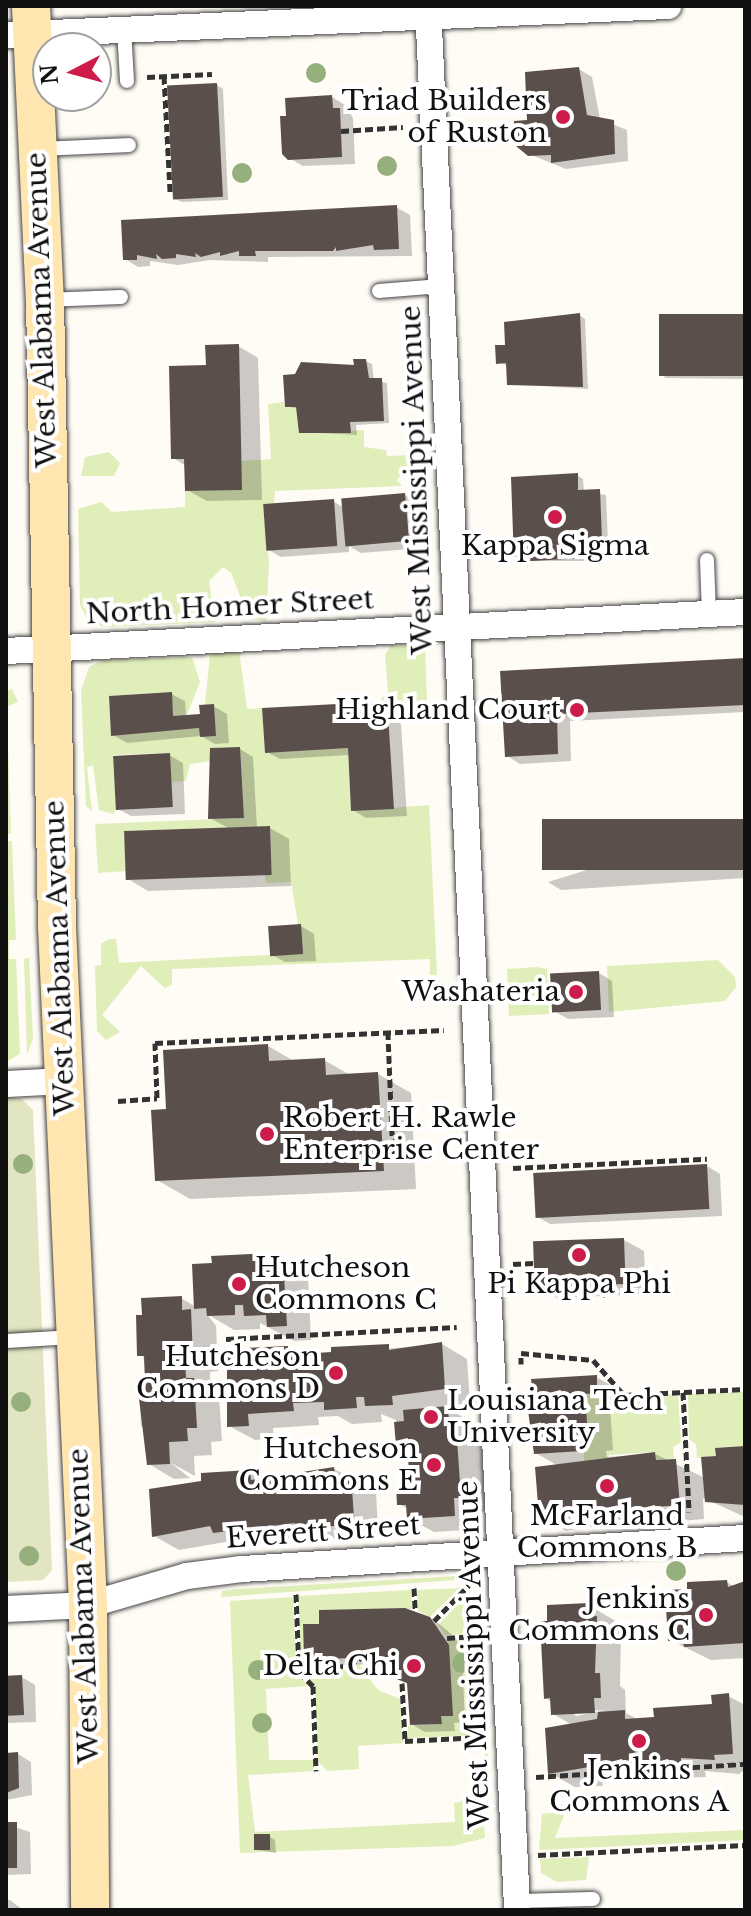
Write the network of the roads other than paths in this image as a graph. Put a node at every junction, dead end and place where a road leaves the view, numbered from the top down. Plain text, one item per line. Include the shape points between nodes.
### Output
1 (668, 6) edge
2 (428, 10) edge
3 (23, 25) edge
4 (124, 29) junction
5 (126, 79) road end
6 (129, 145) dead end
7 (38, 149) junction
8 (441, 286) junction
9 (379, 291) dead end
10 (121, 297) dead end
11 (45, 300) junction
12 (707, 560) dead end
13 (745, 612) edge
14 (709, 614) junction
15 (456, 626) junction
16 (50, 650) junction
17 (6, 651) edge
18 (65, 1081) junction
19 (6, 1084) edge
20 (74, 1337) junction
21 (6, 1341) edge
22 (745, 1538) edge
23 (504, 1552) junction
24 (88, 1605) junction
25 (6, 1609) edge
26 (593, 1899) dead end
27 (517, 1906) edge
28 (90, 1910) edge

1 - 2 street
2 - 4 street
2 - 8 street, West Mississippi Avenue
3 - 4 street
3 - 7 main road, West Alabama Avenue
4 - 5 lane
6 - 7 lane
7 - 11 main road, West Alabama Avenue
8 - 9 lane
8 - 15 street, West Mississippi Avenue
10 - 11 lane
11 - 16 main road, West Alabama Avenue
12 - 14 lane
13 - 14 street, North Homer Street
14 - 15 street, North Homer Street
15 - 16 street, North Homer Street
15 - 23 street, West Mississippi Avenue
16 - 17 street, North Homer Street
16 - 18 main road, West Alabama Avenue
18 - 19 street
18 - 20 main road, West Alabama Avenue
20 - 21 lane
20 - 24 main road, West Alabama Avenue
22 - 23 street, Everett Street
23 - 24 street, Everett Street via 187,1576
23 - 27 street, West Mississippi Avenue
24 - 25 street, Everett Street
24 - 28 main road, West Alabama Avenue
26 - 27 lane

